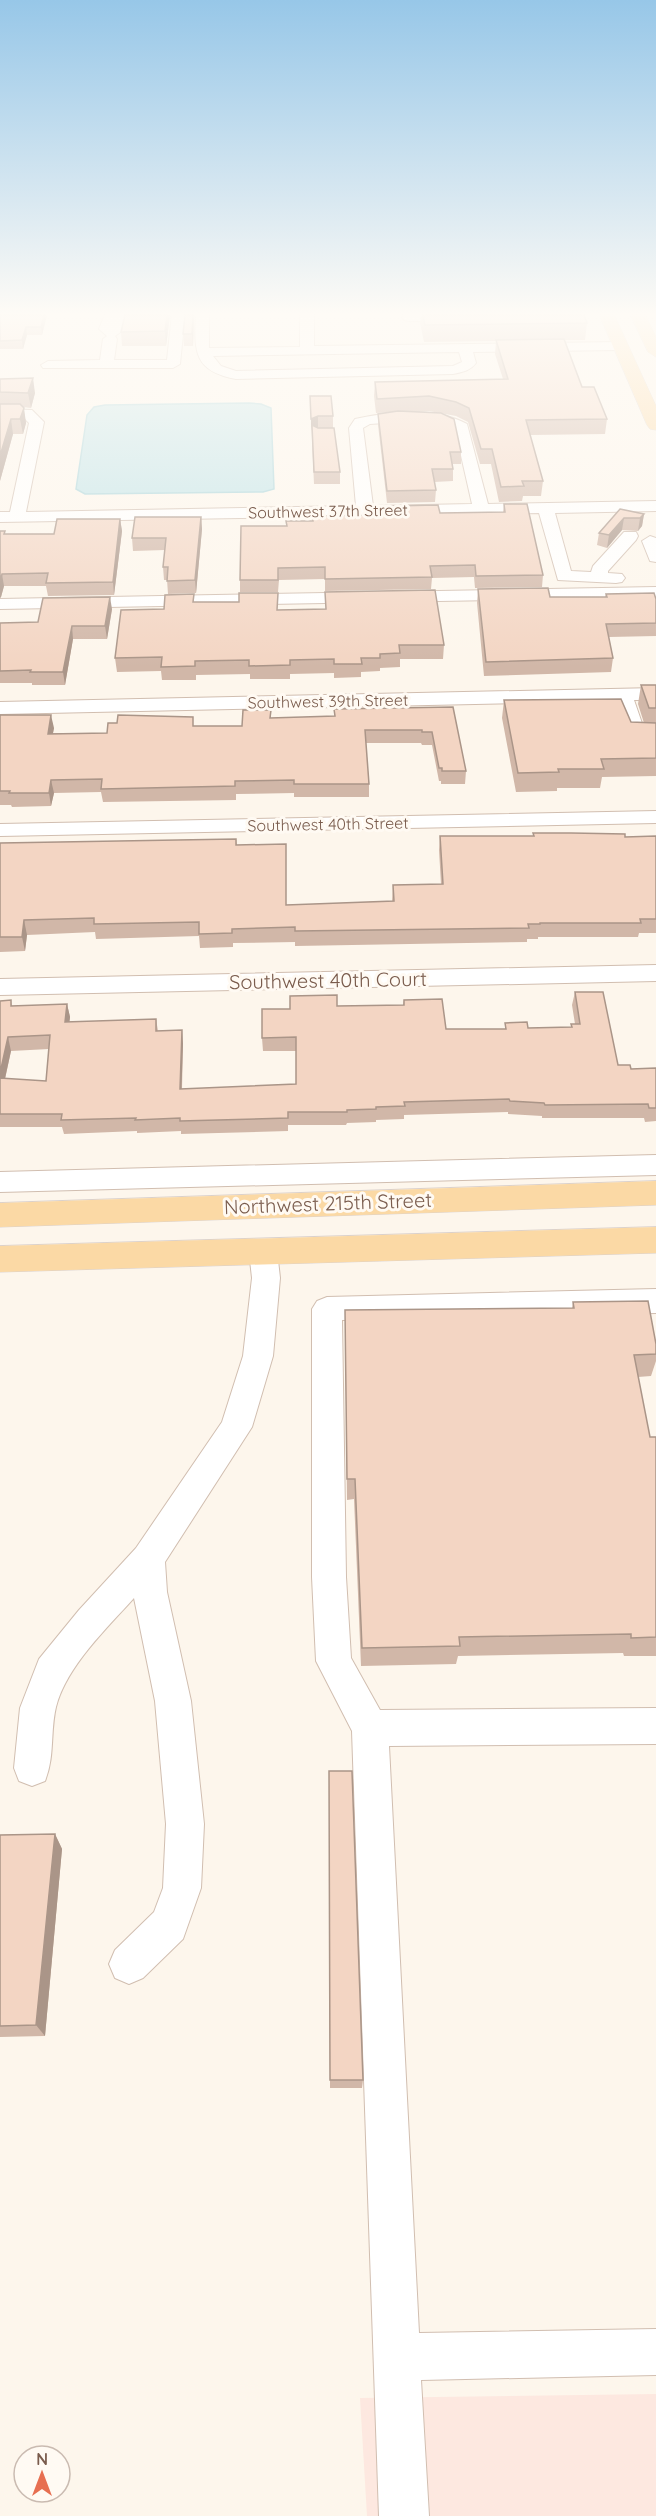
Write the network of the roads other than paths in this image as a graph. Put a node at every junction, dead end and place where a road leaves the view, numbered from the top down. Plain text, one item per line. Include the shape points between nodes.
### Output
1 (35, 431) edge
2 (342, 431) edge
3 (355, 431) edge
4 (463, 431) edge
5 (338, 434) dead end
6 (656, 506) edge
7 (546, 508) junction
8 (482, 509) junction
9 (365, 511) junction
10 (0, 517) edge
11 (17, 517) junction
12 (630, 536) dead end
13 (650, 541) dead end
14 (656, 557) edge
15 (656, 574) edge
16 (604, 585) junction
17 (656, 592) edge
18 (0, 604) edge
19 (622, 694) junction
20 (656, 694) edge
21 (0, 708) edge
22 (656, 734) edge
23 (656, 818) edge
24 (0, 830) edge
25 (656, 972) edge
26 (0, 987) edge
27 (656, 1166) edge
28 (0, 1182) edge
29 (656, 1193) edge
30 (335, 1202) junction
31 (0, 1215) edge
32 (656, 1240) edge
33 (337, 1249) junction
34 (263, 1251) junction
35 (0, 1259) edge
36 (656, 1301) edge
37 (148, 1559) junction
38 (656, 1726) edge
39 (370, 1728) junction
40 (32, 1768) dead end
41 (129, 1964) dead end
42 (656, 2352) edge
43 (397, 2357) junction
44 (404, 2516) edge

1 - 11 street
2 - 5 street
3 - 9 street
4 - 8 street
6 - 7 street, Southwest 37th Street
7 - 8 street, Southwest 37th Street
7 - 16 street via 564,576
8 - 9 street, Southwest 37th Street
9 - 11 street, Southwest 37th Street
10 - 11 street, Southwest 37th Street
12 - 16 street via 599,570
13 - 14 street
15 - 16 street
16 - 17 street
16 - 18 street
19 - 20 street, Southwest 39th Street
19 - 21 street, Southwest 39th Street
19 - 22 street via 636,735
23 - 24 street, Southwest 40th Street
25 - 26 street, Southwest 40th Court
27 - 28 street
29 - 30 main road, Northwest 215th Street
30 - 31 main road, Northwest 215th Street
30 - 33 main road
32 - 33 main road
33 - 34 main road
34 - 35 main road
34 - 37 street via 266,1276 258,1356 236,1427
36 - 39 street via 327,1309 329,1577 334,1661
37 - 40 street via 51,1671 38,1708
37 - 41 street via 150,1592 175,1724 185,1824 182,1888 169,1925
38 - 39 street
39 - 43 street
42 - 43 street
43 - 44 street

